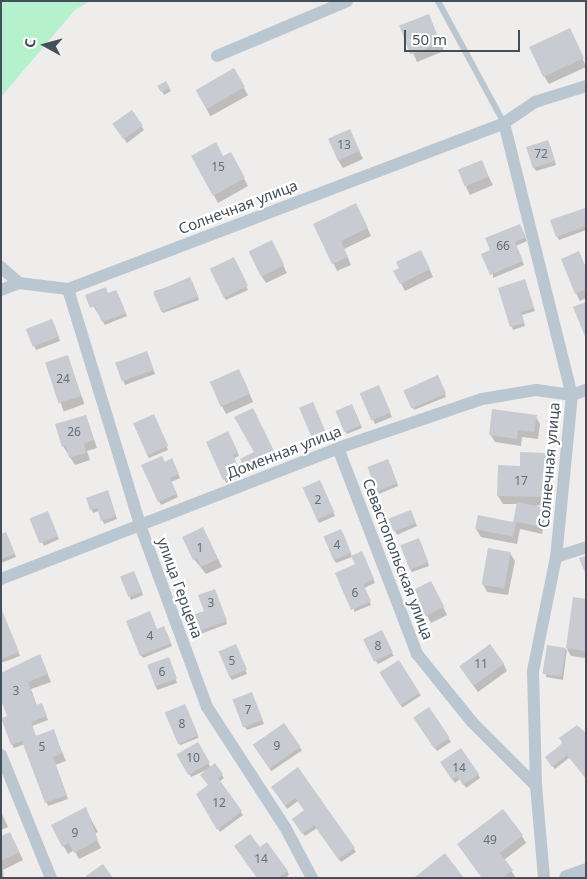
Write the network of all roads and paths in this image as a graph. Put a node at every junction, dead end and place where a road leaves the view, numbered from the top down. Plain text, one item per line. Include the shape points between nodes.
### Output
1 (347, 1) edge
2 (438, 1) edge
3 (218, 56) dead end
4 (586, 86) edge
5 (504, 123) junction
6 (1, 267) edge
7 (19, 283) junction
8 (68, 288) junction
9 (1, 290) edge
10 (586, 390) edge
11 (572, 395) junction
12 (338, 448) junction
13 (140, 525) junction
14 (586, 547) edge
15 (556, 557) junction
16 (1, 579) edge
17 (1, 755) edge
18 (536, 786) junction
19 (51, 878) edge
20 (312, 878) edge
21 (544, 878) edge

1 - 3 street
2 - 5 lane
4 - 5 street, Солнечная улица via 535,102
5 - 8 street, Солнечная улица
5 - 11 street, Солнечная улица
6 - 7 street
7 - 8 street
7 - 9 street
8 - 13 street, улица Герцена
10 - 11 street, Доменная улица
11 - 12 street, Доменная улица via 536,390 482,399
11 - 15 street, Солнечная улица
12 - 13 street, Доменная улица
12 - 18 street, Севастопольская улица via 417,654 472,722
13 - 16 street, Доменная улица
13 - 20 street, улица Герцена via 207,707 285,827
14 - 15 street
15 - 18 street, Солнечная улица via 533,671
17 - 19 street
18 - 21 street

